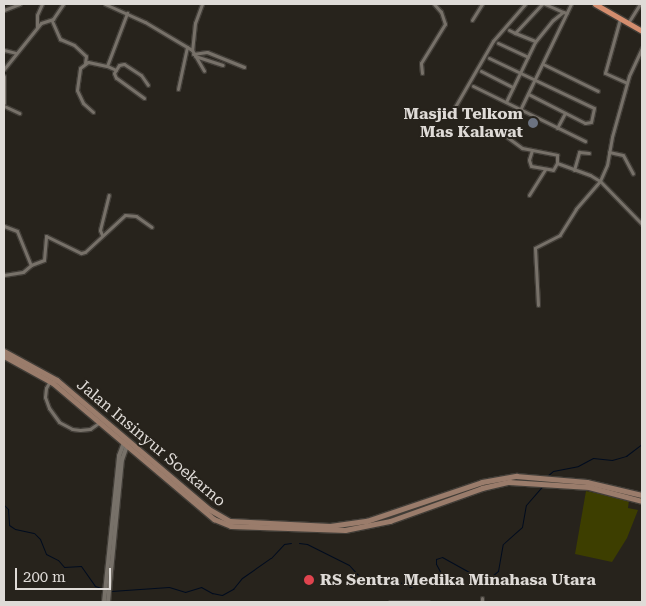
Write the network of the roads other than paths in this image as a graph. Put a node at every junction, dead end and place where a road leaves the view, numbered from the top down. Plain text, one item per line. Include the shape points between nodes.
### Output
1 (20, 4) edge
2 (42, 4) edge
3 (64, 4) edge
4 (105, 4) edge
5 (202, 4) edge
6 (434, 4) edge
7 (482, 4) edge
8 (525, 4) edge
9 (543, 4) edge
10 (571, 4) edge
11 (595, 4) edge
12 (640, 4) edge
13 (4, 10) edge
14 (565, 12) junction
15 (127, 13) junction
16 (620, 19) junction
17 (52, 20) junction
18 (472, 20) dead end
19 (628, 23) junction
20 (37, 27) junction
21 (509, 30) dead end
22 (642, 31) edge
23 (515, 33) junction
24 (535, 42) junction
25 (498, 43) dead end
26 (187, 47) junction
27 (642, 48) edge
28 (4, 50) edge
29 (16, 53) junction
30 (193, 53) junction
31 (528, 57) junction
32 (489, 58) dead end
33 (85, 63) junction
34 (543, 64) junction
35 (107, 66) junction
36 (223, 66) dead end
37 (4, 67) edge
38 (244, 67) dead end
39 (116, 70) junction
40 (204, 71) dead end
41 (480, 71) dead end
42 (422, 73) dead end
43 (520, 73) junction
44 (4, 76) edge
45 (536, 78) junction
46 (627, 83) junction
47 (148, 85) dead end
48 (473, 86) dead end
49 (512, 88) junction
50 (178, 89) dead end
51 (598, 91) dead end
52 (528, 94) junction
53 (144, 98) dead end
54 (506, 102) junction
55 (4, 104) edge
56 (520, 110) junction
57 (93, 112) dead end
58 (452, 112) dead end
59 (19, 113) dead end
60 (565, 113) junction
61 (557, 128) junction
62 (507, 137) dead end
63 (585, 141) dead end
64 (532, 150) junction
65 (609, 152) junction
66 (589, 153) dead end
67 (557, 164) junction
68 (545, 169) junction
69 (574, 170) junction
70 (632, 174) dead end
71 (600, 182) junction
72 (108, 195) dead end
73 (529, 195) dead end
74 (642, 224) edge
75 (4, 226) edge
76 (152, 228) dead end
77 (102, 235) junction
78 (31, 265) junction
79 (4, 275) edge
80 (538, 305) dead end
81 (4, 351) edge
82 (4, 356) edge
83 (50, 381) junction
84 (100, 422) junction
85 (127, 442) junction
86 (550, 481) junction
87 (642, 495) edge
88 (642, 501) edge
89 (108, 587) junction
90 (104, 602) edge
91 (108, 602) edge
92 (390, 602) edge
93 (404, 602) edge
94 (421, 602) edge
95 (428, 602) edge

1 - 13 street
2 - 20 street via 37,15
3 - 17 street
4 - 15 street
5 - 30 street via 195,23
6 - 42 street via 444,16 445,26 421,63
7 - 18 street
8 - 58 street via 493,41
9 - 14 street
9 - 23 street
10 - 14 street
11 - 16 highway
12 - 19 street
14 - 24 street via 550,23
14 - 34 street
15 - 26 street
15 - 35 street
16 - 19 highway
16 - 46 street via 604,73
17 - 20 street
17 - 33 street via 61,40 74,45 86,56
19 - 22 highway
20 - 29 street
21 - 23 street
23 - 24 street
24 - 31 street
25 - 31 street
26 - 30 street
26 - 50 street
27 - 46 street
28 - 29 street
29 - 37 street
30 - 36 street
30 - 38 street via 207,52
30 - 40 street
31 - 43 street
32 - 43 street
33 - 35 street
33 - 57 street via 80,68 77,90 83,104
34 - 45 street
34 - 51 street
35 - 39 street
39 - 47 street via 121,64 128,66
39 - 53 street via 116,78
41 - 49 street
43 - 45 street
43 - 49 street
44 - 55 street
45 - 52 street
45 - 60 street via 595,109 590,124
46 - 65 street
48 - 54 street
49 - 54 street
52 - 56 street
52 - 60 street
54 - 56 street
55 - 59 street
56 - 61 street
60 - 61 street
61 - 63 street
62 - 64 street via 521,148
64 - 67 street via 557,155
64 - 68 street via 530,165
65 - 70 street via 623,155
65 - 71 street
66 - 69 street via 579,152
67 - 68 street via 554,170
67 - 69 street
68 - 73 street
69 - 71 street
71 - 74 street
71 - 80 street via 576,209 560,235 535,248
72 - 77 street via 100,230
75 - 78 street via 17,231
76 - 77 street via 128,214
77 - 78 street via 81,253 46,236 45,259
78 - 79 street via 23,272
81 - 85 main road, Jalan Insinyur Soekarno via 57,380
82 - 83 main road, Jalan Insinyur Soekarno
83 - 84 main road, Jalan Insinyur Soekarno
83 - 84 street via 45,397 59,422 80,430 90,429
84 - 85 main road, Jalan Insinyur Soekarno
85 - 86 main road, Jalan Insinyur Soekarno via 222,518 243,524 339,531 373,525 496,485
85 - 89 street via 119,456
86 - 87 main road, Jalan Insinyur Soekarno via 588,482
86 - 88 main road, Jalan Insinyur Soekarno
89 - 90 street
89 - 91 street
92 - 93 street
93 - 94 street
94 - 95 street

